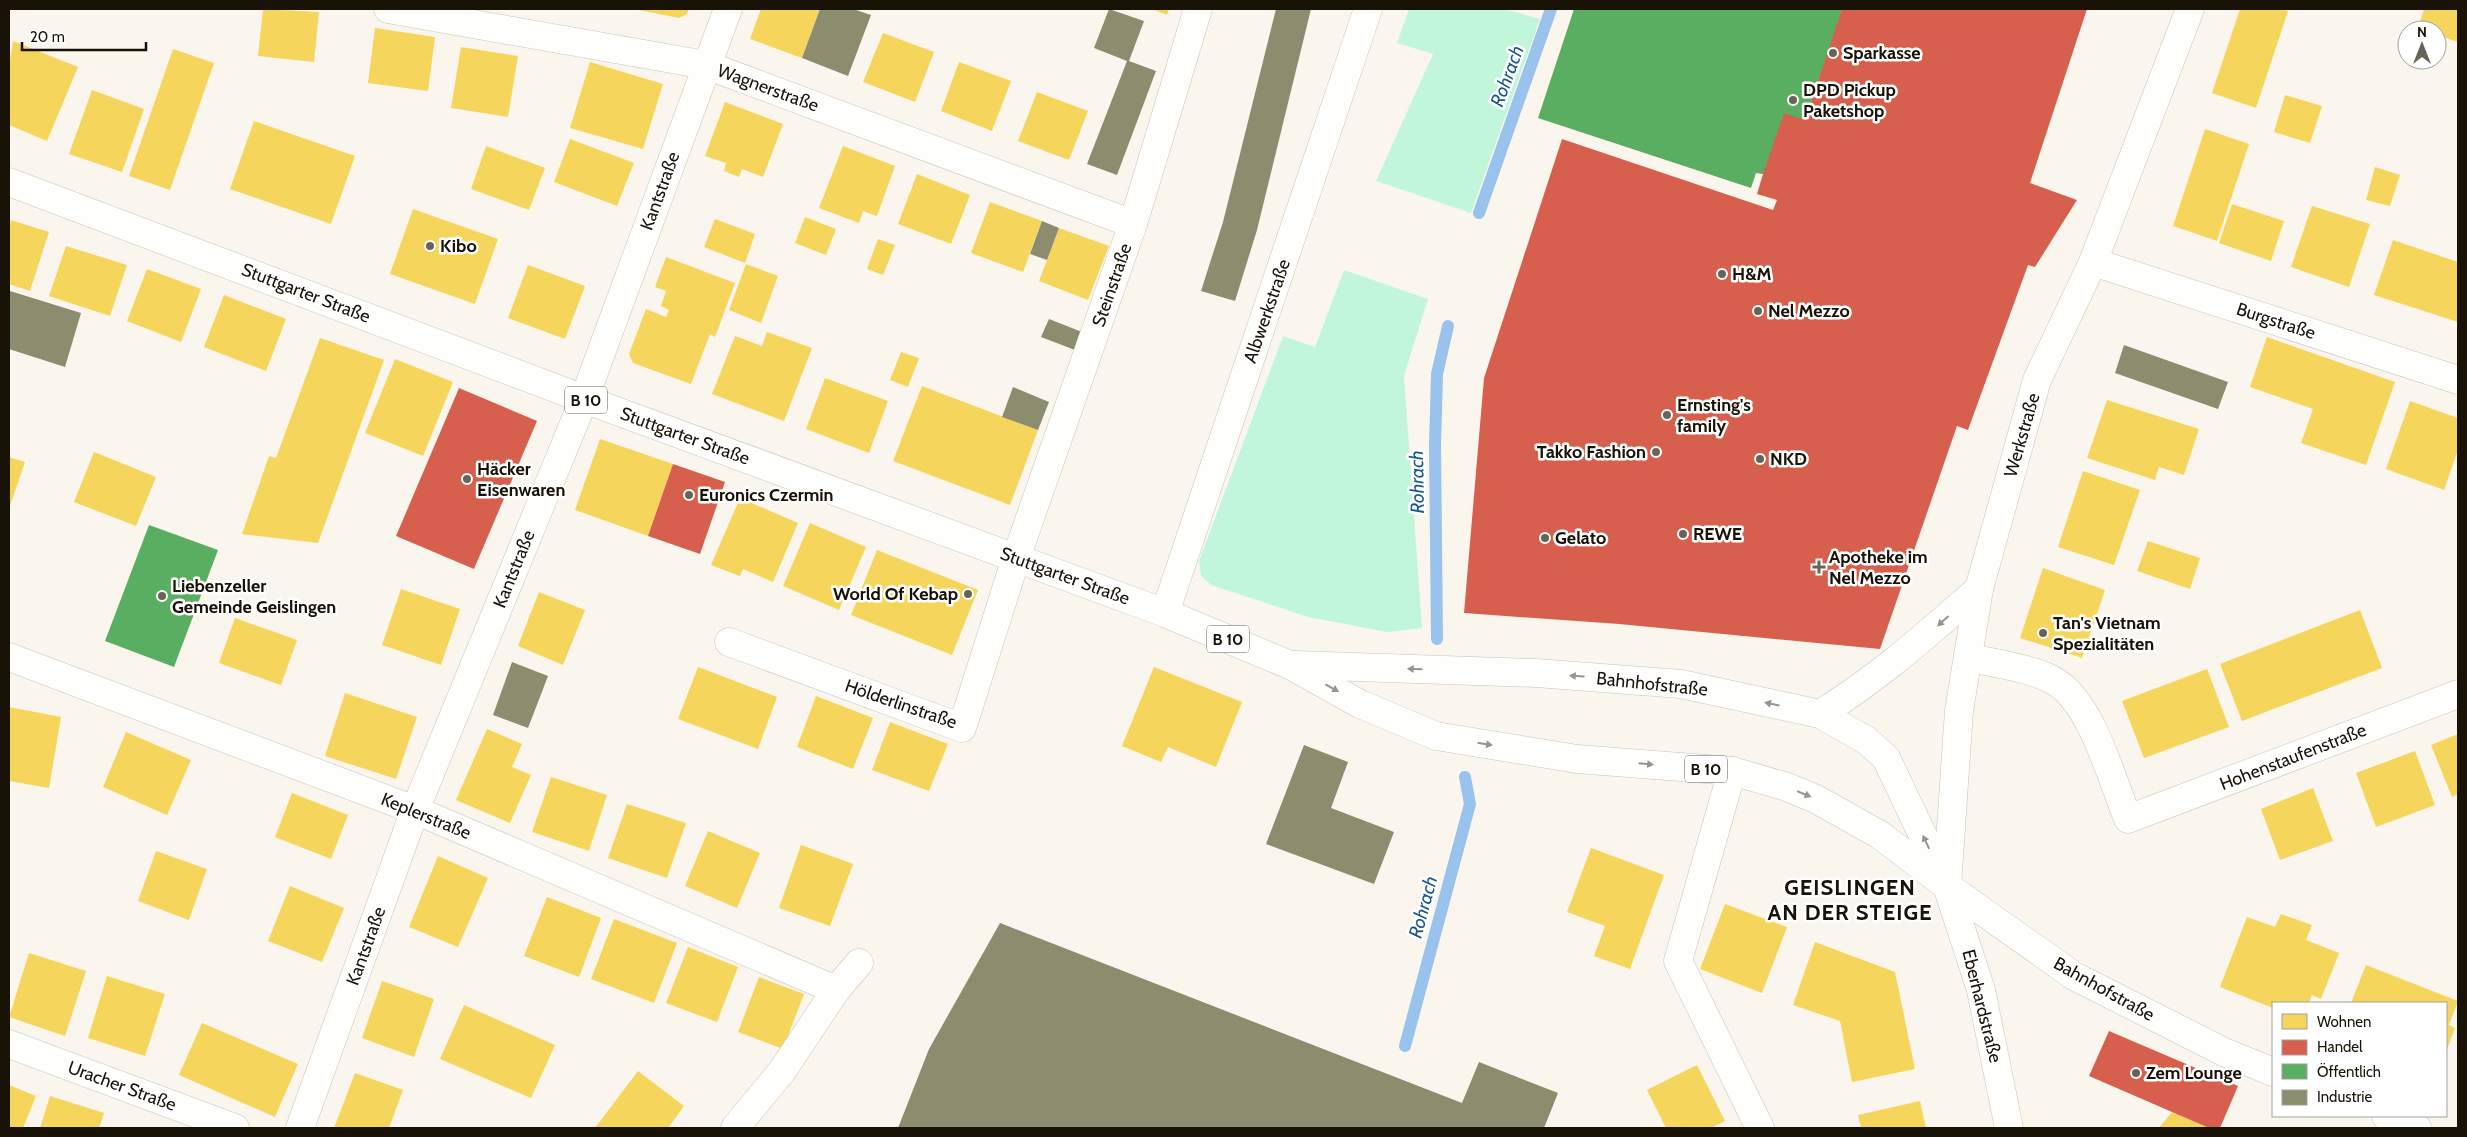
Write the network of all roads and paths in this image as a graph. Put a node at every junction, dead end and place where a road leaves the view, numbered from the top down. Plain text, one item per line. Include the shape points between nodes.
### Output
1 (388, 9) edge
2 (728, 9) edge
3 (1198, 9) edge
4 (1368, 9) edge
5 (2190, 9) edge
6 (706, 65) junction
7 (9, 182) edge
8 (1133, 224) junction
9 (2093, 262) junction
10 (2458, 380) edge
11 (584, 399) junction
12 (1016, 558) junction
13 (1979, 588) junction
14 (1165, 613) junction
15 (729, 642) dead end
16 (1968, 657) junction
17 (9, 658) edge
18 (1290, 664) junction
19 (2458, 694) edge
20 (1820, 714) junction
21 (1732, 771) junction
22 (415, 810) junction
23 (1947, 886) junction
24 (859, 963) dead end
25 (836, 990) junction
26 (9, 1044) edge
27 (2272, 1072) edge
28 (2389, 1117) edge
29 (235, 1128) edge
30 (300, 1128) edge
31 (734, 1128) edge
32 (1760, 1128) edge
33 (2009, 1128) edge
34 (2417, 1128) edge

1 - 6 street, Wagnerstraße
2 - 6 street, Kantstraße
3 - 8 street, Steinstraße
4 - 14 street, Albwerkstraße
5 - 9 street, Werkstraße
6 - 8 street, Wagnerstraße
6 - 11 street, Kantstraße
7 - 11 street, Stuttgarter Straße / B 10
8 - 12 street, Steinstraße
9 - 10 street, Burgstraße
9 - 13 street, Werkstraße via 2037,380
11 - 12 street, Stuttgarter Straße / B 10
11 - 22 street, Kantstraße
12 - 14 street, Stuttgarter Straße / B 10
12 - 15 street, Hölderlinstraße via 962,728
13 - 16 street, Werkstraße
13 -> 20 street via 1903,656 1860,690
14 - 18 street, Bahnhofstraße / B 10
16 - 19 street, Hohenstaufenstraße via 2036,674 2056,682 2074,696 2085,713 2128,819
16 - 23 street, Werkstraße via 1958,711
17 - 22 street, Keplerstraße
20 -> 18 street, Bahnhofstraße / B 10 via 1681,684 1536,673
18 -> 21 street, Bahnhofstraße / B 10 via 1360,704 1436,736 1577,759
23 -> 20 street, Bahnhofstraße / B 10 via 1886,758 1866,740
21 -> 23 street, Bahnhofstraße / B 10 via 1816,799 1880,835
21 - 32 street via 1678,961
22 - 25 street, Keplerstraße
22 - 30 street, Kantstraße
23 - 27 street, Bahnhofstraße via 2074,976 2224,1052
23 - 33 street, Eberhardstraße / B 10 via 1981,990
24 - 25 street
25 - 31 street via 782,1071
26 - 29 street, Uracher Straße
28 - 34 street

